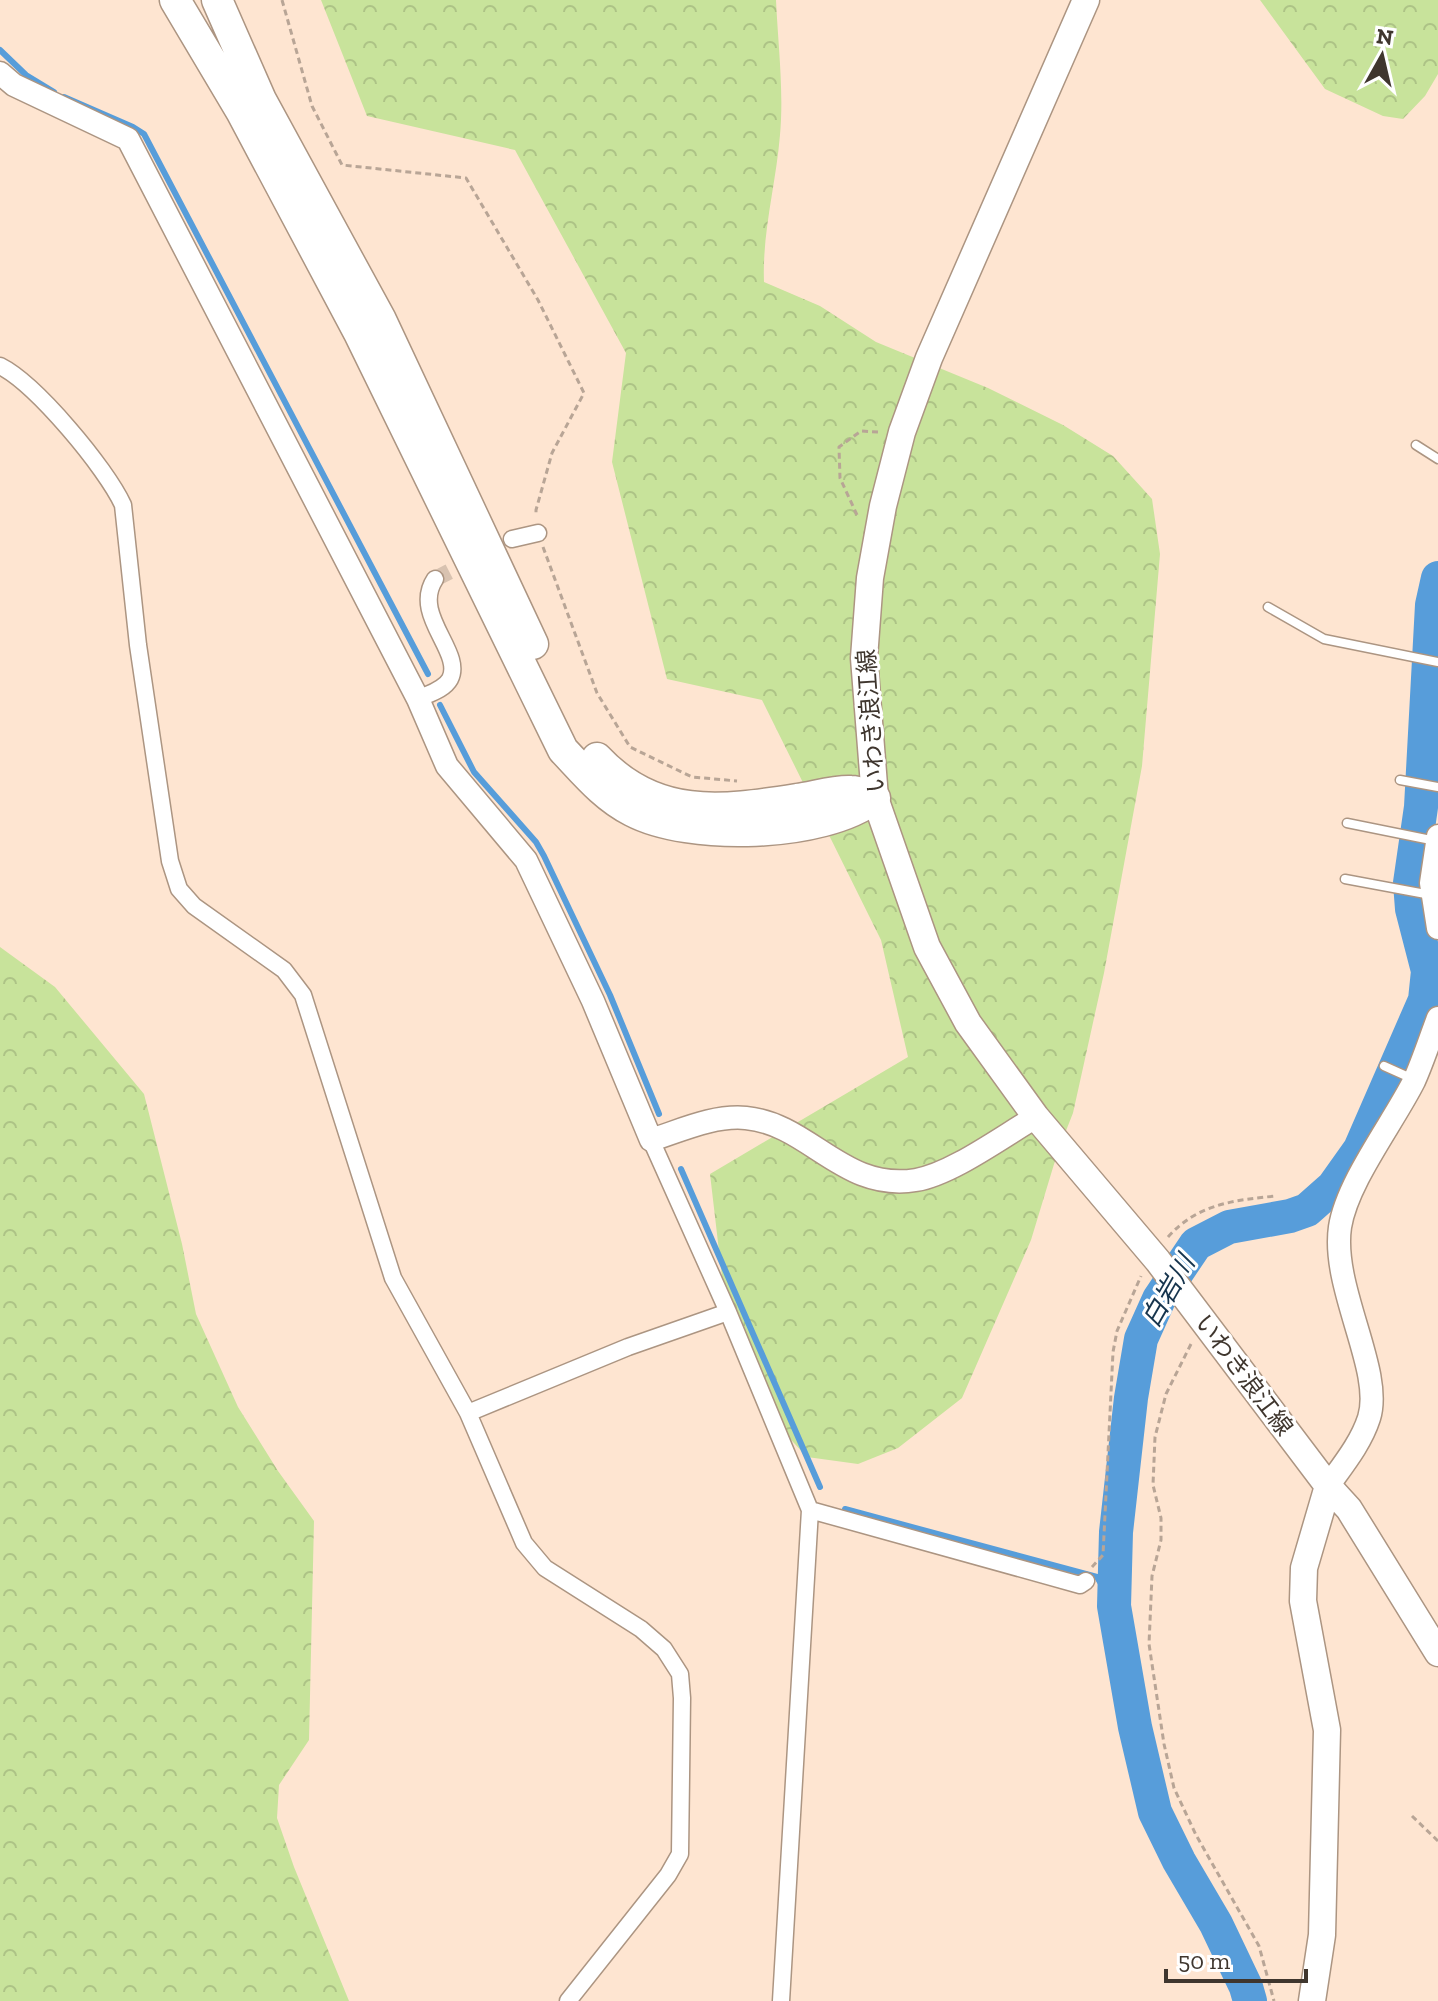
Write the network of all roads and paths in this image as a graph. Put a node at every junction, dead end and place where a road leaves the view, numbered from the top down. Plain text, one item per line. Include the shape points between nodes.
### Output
1 (282, 0) edge
2 (1086, 0) edge
3 (216, 2) edge
4 (174, 5) edge
5 (0, 73) edge
6 (0, 366) edge
7 (902, 432) junction
8 (1416, 445) dead end
9 (1438, 459) edge
10 (858, 518) dead end
11 (538, 533) junction
12 (512, 539) dead end
13 (435, 579) dead end
14 (1268, 607) dead end
15 (1438, 662) edge
16 (418, 699) junction
17 (1400, 780) dead end
18 (749, 782) dead end
19 (1436, 786) edge
20 (875, 798) junction
21 (1347, 823) dead end
22 (1434, 839) edge
23 (1345, 879) dead end
24 (1428, 894) junction
25 (1438, 928) edge
26 (1438, 1018) edge
27 (1384, 1066) dead end
28 (1409, 1077) junction
29 (1036, 1117) junction
30 (651, 1140) junction
31 (1276, 1196) dead end
32 (1156, 1258) junction
33 (728, 1312) junction
34 (1202, 1319) junction
35 (468, 1413) junction
36 (1328, 1486) junction
37 (810, 1510) junction
38 (1088, 1575) joint
39 (1438, 1653) edge
40 (1412, 1816) dead end
41 (1438, 1841) edge
42 (568, 2001) edge
43 (781, 2001) edge
44 (1274, 2001) edge
45 (1312, 2001) edge

1 - 11 path via 312,106 342,165 466,178 538,300 584,393 552,453 536,510
2 - 7 main road, いわき浪江線 via 929,358
3 - 20 highway via 261,100 381,320 576,736 613,775 659,801 697,809 737,809 852,791
4 - 20 highway via 241,111 359,333 563,750 601,790 632,811 681,828 728,832 791,827 858,811
5 - 16 street via 14,85 128,139
6 - 35 street via 59,418 114,485 123,505 138,645 170,861 179,889 194,906 284,970 303,995 393,1278
7 - 10 path via 861,431 839,447 840,478
7 - 20 main road, いわき浪江線 via 870,578 864,658
8 - 9 lane
11 - 12 street
11 - 18 path via 597,693 630,747 692,777
13 - 16 street via 427,603 452,667 441,688
14 - 15 lane via 1324,639
16 - 30 street via 447,766 526,860
17 - 19 lane
20 - 29 main road, いわき浪江線 via 927,947 968,1023
21 - 22 lane
22 - 24 street
23 - 24 lane
24 - 25 street
26 - 28 street
27 - 28 lane
28 - 36 street via 1340,1227 1340,1273 1370,1381 1370,1416
29 - 30 street via 936,1175 904,1181 849,1170 785,1130 746,1118 718,1118
29 - 32 main road, いわき浪江線
30 - 33 street
31 - 32 path via 1230,1200 1200,1211 1176,1228
32 - 34 main road, いわき浪江線
32 - 38 path via 1117,1331 1103,1555
33 - 35 street
33 - 37 street
34 - 36 main road, いわき浪江線
34 - 44 path via 1166,1394 1155,1437 1153,1485 1161,1540 1152,1576 1149,1644 1174,1788 1259,1946
35 - 42 street via 524,1543 545,1568 641,1629 664,1649 680,1674 680,1854
36 - 39 main road, いわき浪江線 via 1349,1509
36 - 45 main road via 1304,1568 1303,1601 1327,1730 1322,1935
37 - 38 street via 1080,1585
37 - 43 street
40 - 41 path

